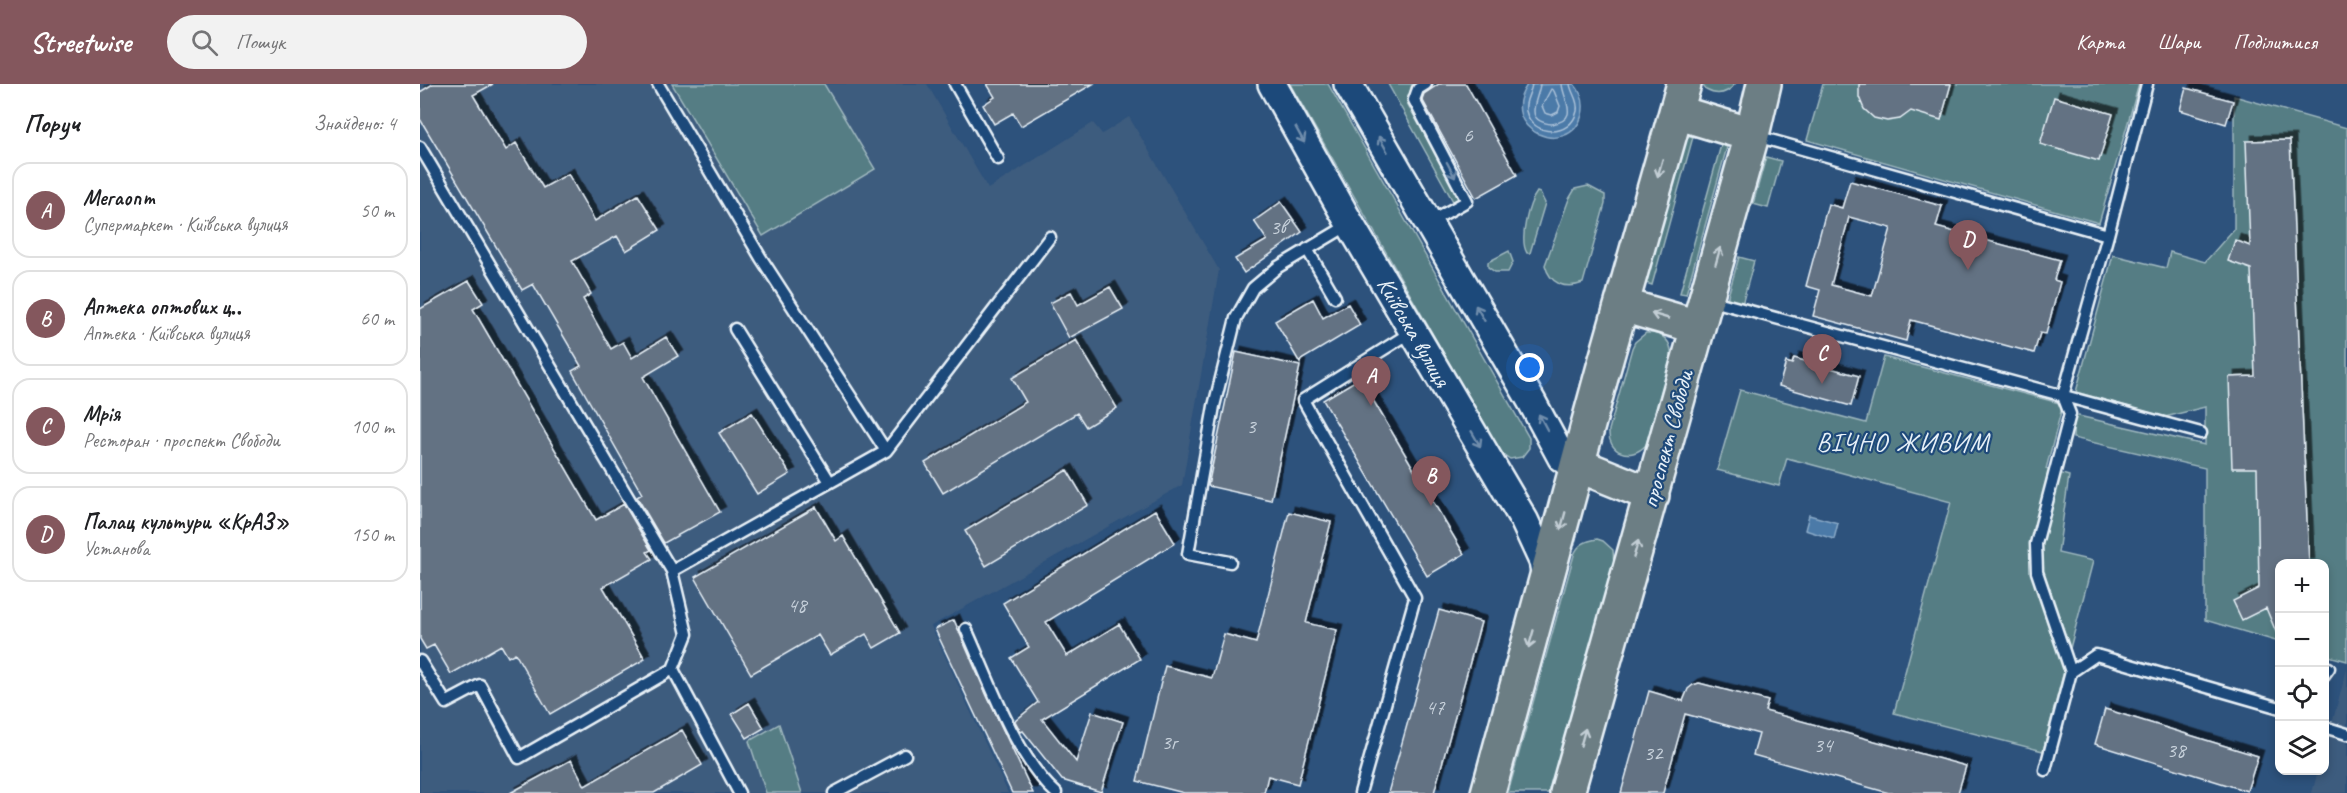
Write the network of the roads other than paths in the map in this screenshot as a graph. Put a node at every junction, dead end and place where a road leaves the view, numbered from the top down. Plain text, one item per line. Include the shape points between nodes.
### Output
1 (658, 84) edge
2 (955, 84) edge
3 (1272, 84) edge
4 (1348, 84) edge
5 (1426, 84) edge
6 (1764, 84) edge
7 (2147, 84) edge
8 (1680, 98) edge
9 (1752, 135) junction
10 (420, 147) edge
11 (998, 159) dead end
12 (1428, 223) junction
13 (1350, 224) junction
14 (2108, 235) junction
15 (1050, 237) dead end
16 (1307, 249) junction
17 (1335, 297) dead end
18 (1622, 305) junction
19 (1702, 313) junction
20 (735, 329) dead end
21 (1413, 331) junction
22 (2063, 396) junction
23 (2201, 433) dead end
24 (886, 451) junction
25 (1578, 465) junction
26 (830, 482) junction
27 (1652, 495) junction
28 (1230, 562) dead end
29 (672, 571) junction
30 (1547, 582) junction
31 (966, 629) dead end
32 (420, 661) edge
33 (674, 669) junction
34 (2071, 672) junction
35 (2275, 706) edge
36 (2329, 728) edge
37 (2347, 734) edge
38 (905, 755) dead end
39 (2045, 770) dead end
40 (740, 793) edge
41 (834, 793) edge
42 (1056, 793) edge
43 (1360, 793) edge
44 (1488, 793) edge
45 (1567, 793) edge

1 - 24 lane via 761,258
2 - 11 lane
3 -> 13 main road, Київська вулиця
12 -> 4 main road
5 -> 12 lane via 1418,89 1414,100 1467,201
6 - 9 highway, проспект Свободи
7 - 14 lane
8 - 9 highway
8 -> 18 highway
9 - 14 lane
19 -> 9 highway, проспект Свободи
10 - 29 lane
25 -> 12 main road via 1562,458
13 - 16 lane
13 - 21 main road, Київська вулиця
14 - 22 lane
15 - 24 lane
16 - 17 lane
16 - 28 lane via 1253,288 1236,318 1214,406 1188,554
19 -> 18 highway
18 - 25 highway
19 - 22 lane
19 - 27 highway, проспект Свободи
20 - 26 lane
21 -> 30 main road, Київська вулиця via 1524,520 1543,561
21 - 43 lane via 1303,400 1415,598
22 - 23 lane
22 - 34 lane via 2070,414 2036,544 2037,572
24 - 26 lane
25 - 27 highway
25 -> 30 highway
26 - 29 lane
45 -> 27 highway, проспект Свободи
29 - 33 lane via 687,634
30 -> 44 highway
31 - 42 lane via 1021,749
32 - 33 lane via 446,704 480,685 519,758
33 - 40 lane
34 - 35 lane via 2096,655
34 - 39 lane
36 - 37 lane
38 - 41 lane

